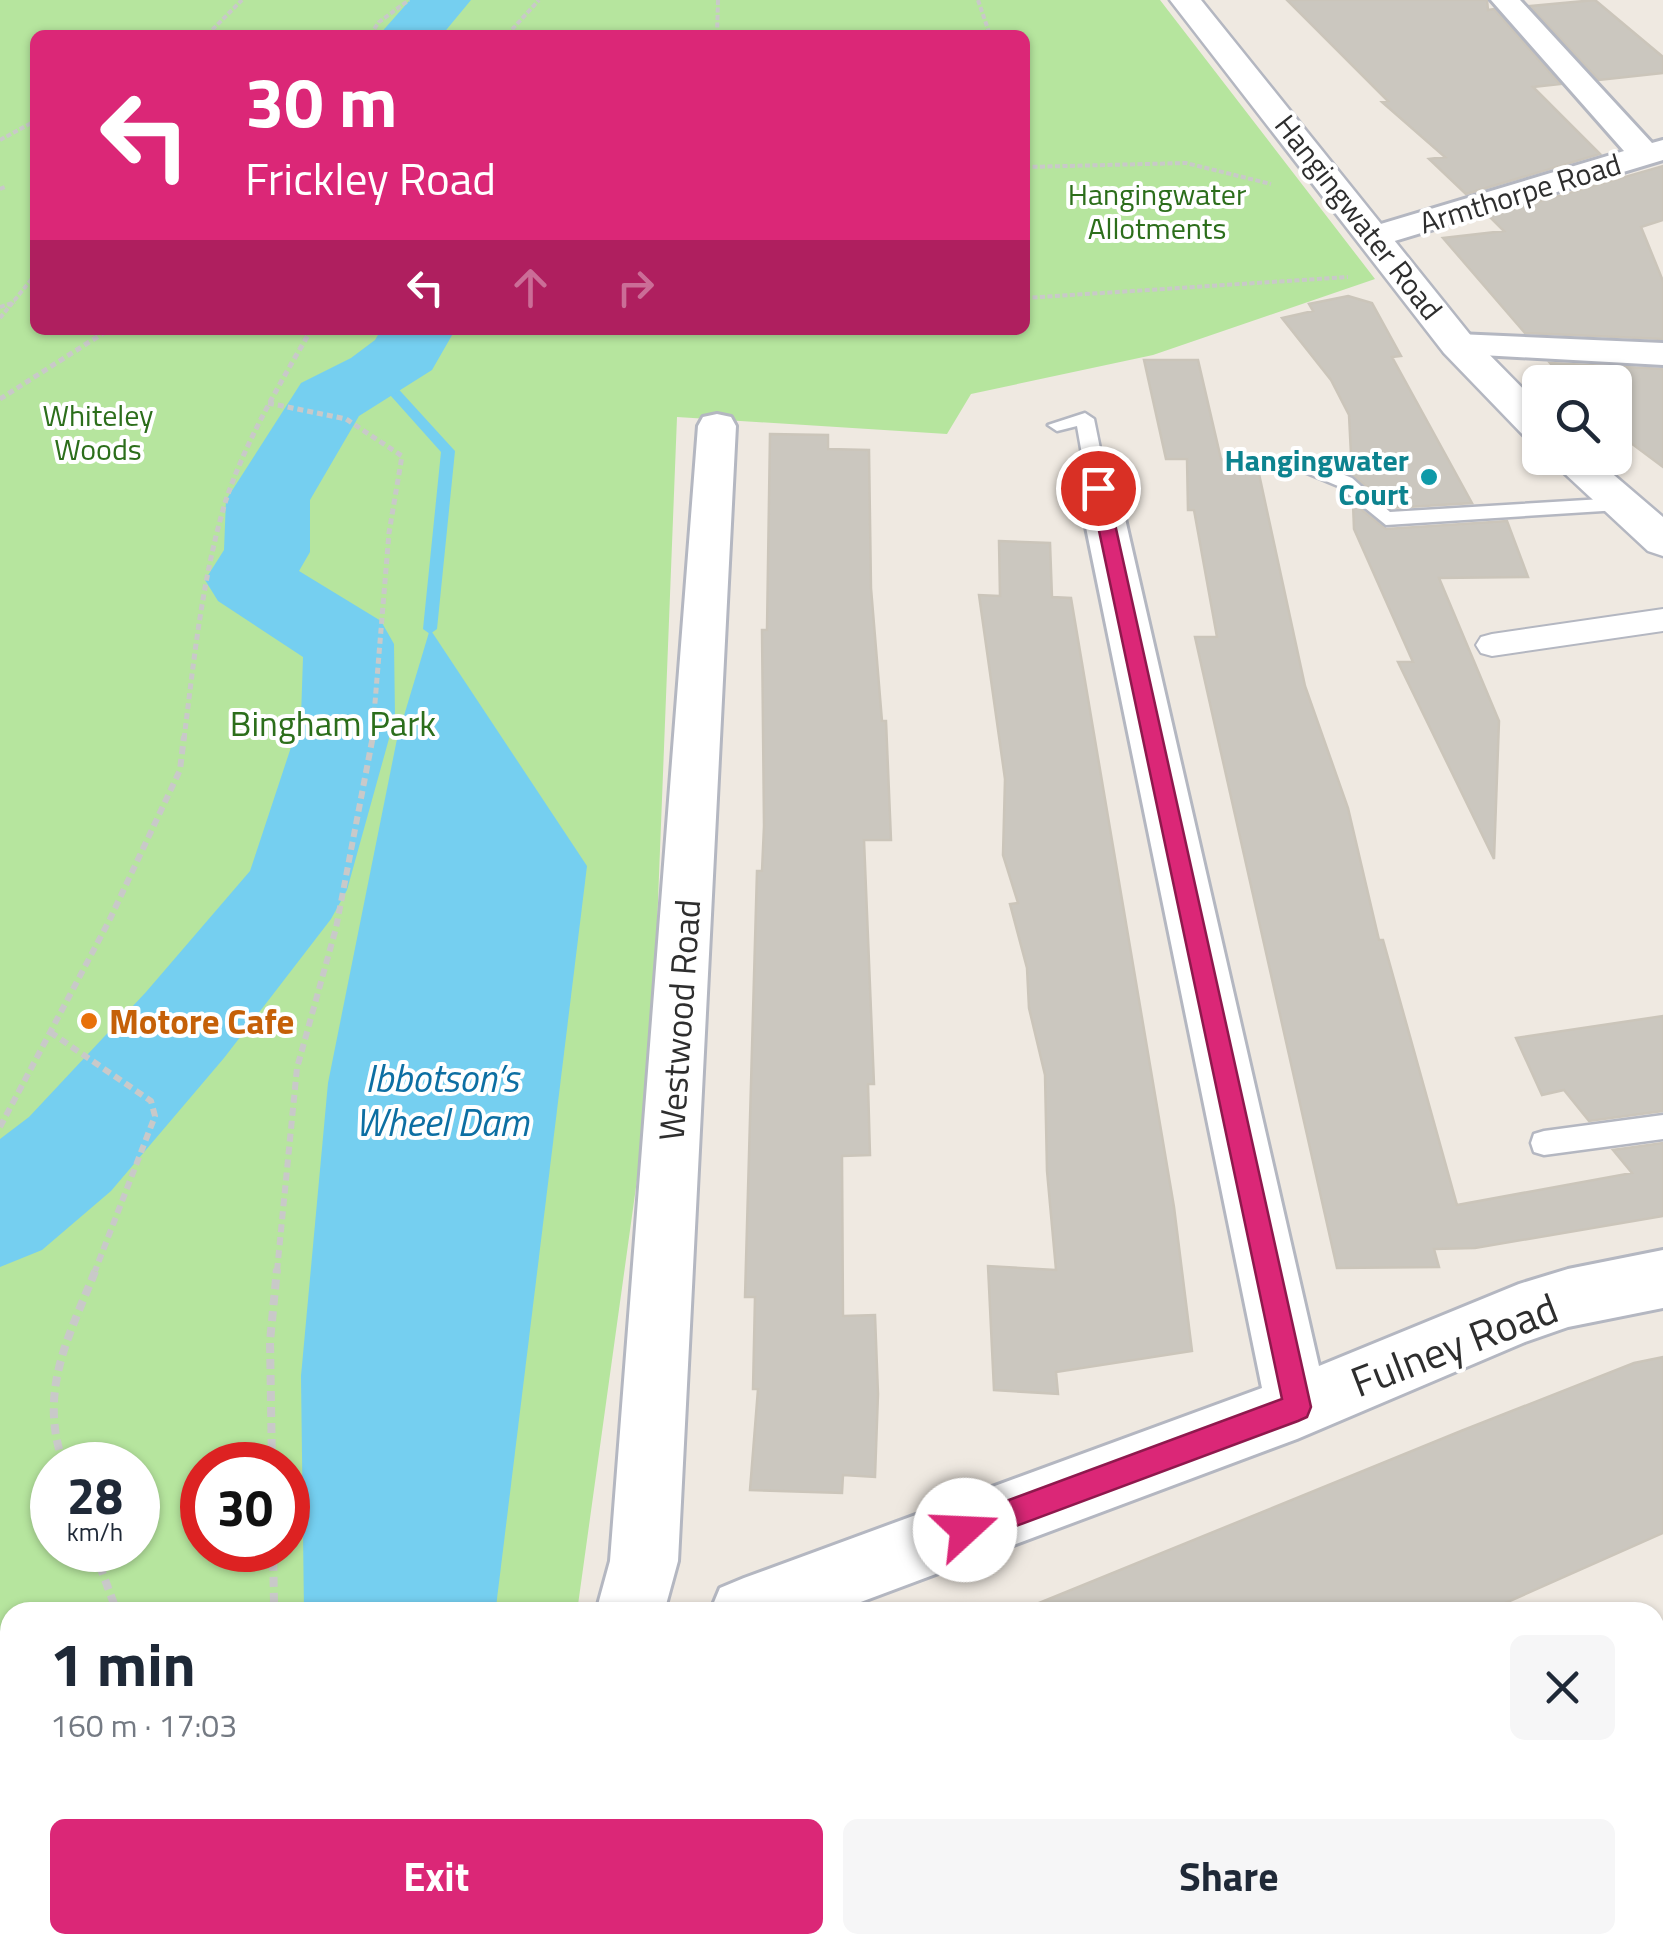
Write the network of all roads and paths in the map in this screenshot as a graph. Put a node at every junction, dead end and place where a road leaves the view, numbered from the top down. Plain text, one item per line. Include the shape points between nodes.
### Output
1 (242, 0) edge
2 (409, 0) edge
3 (539, 0) edge
4 (718, 0) edge
5 (978, 0) edge
6 (1185, 0) edge
7 (1505, 0) edge
8 (211, 30) edge
9 (373, 30) edge
10 (511, 30) edge
11 (717, 30) edge
12 (988, 30) edge
13 (1663, 122) edge
14 (30, 124) edge
15 (0, 140) edge
16 (1645, 146) edge
17 (1030, 167) edge
18 (1334, 184) junction
19 (1376, 236) junction
20 (1405, 274) junction
21 (30, 282) edge
22 (1030, 298) edge
23 (16, 302) junction
24 (0, 307) edge
25 (0, 318) edge
26 (100, 335) edge
27 (308, 335) edge
28 (1458, 344) junction
29 (1663, 354) edge
30 (0, 399) edge
31 (268, 403) junction
32 (1522, 410) edge
33 (1057, 425) dead end
34 (716, 426) dead end
35 (1297, 462) dead end
36 (1587, 475) edge
37 (1098, 488) joint
38 (1619, 504) junction
39 (1663, 541) edge
40 (1663, 620) edge
41 (1492, 646) dead end
42 (50, 1032) junction
43 (0, 1127) edge
44 (1663, 1127) edge
45 (1544, 1143) dead end
46 (1663, 1280) edge
47 (1298, 1407) junction
48 (56, 1442) edge
49 (272, 1442) edge
50 (102, 1572) edge
51 (274, 1572) edge
52 (113, 1602) edge
53 (274, 1602) edge
54 (633, 1602) edge
55 (771, 1602) edge

1 - 8 path
2 - 9 path
3 - 10 path
4 - 11 path
5 - 12 path
6 - 18 street, Hangingwater Road
7 - 16 street
13 - 16 street, Armthorpe Road
14 - 15 path
16 - 19 street, Armthorpe Road
17 - 18 path via 1186,162 1287,188
18 - 19 street, Hangingwater Road
19 - 20 street, Hangingwater Road
20 - 22 path
20 - 28 street, Hangingwater Road
21 - 23 path
23 - 24 path
23 - 25 path
26 - 30 path
27 - 31 path
28 - 29 street
28 - 32 street, Hangingwater Road
31 - 42 path via 226,501 201,602 180,770
31 - 49 path via 346,419 402,456 376,718 336,928 297,1068 270,1341
33 - 37 lane via 1085,420
34 - 54 street, Westwood Road via 644,1561
35 - 38 lane via 1345,482 1386,519
36 - 38 street
37 - 47 street
38 - 39 street
40 - 41 street
42 - 43 path
42 - 48 path via 151,1101 155,1116 54,1376
44 - 45 lane
46 - 47 street, Fulney Road via 1536,1309
47 - 55 street, Fulney Road
50 - 52 path
51 - 53 path

